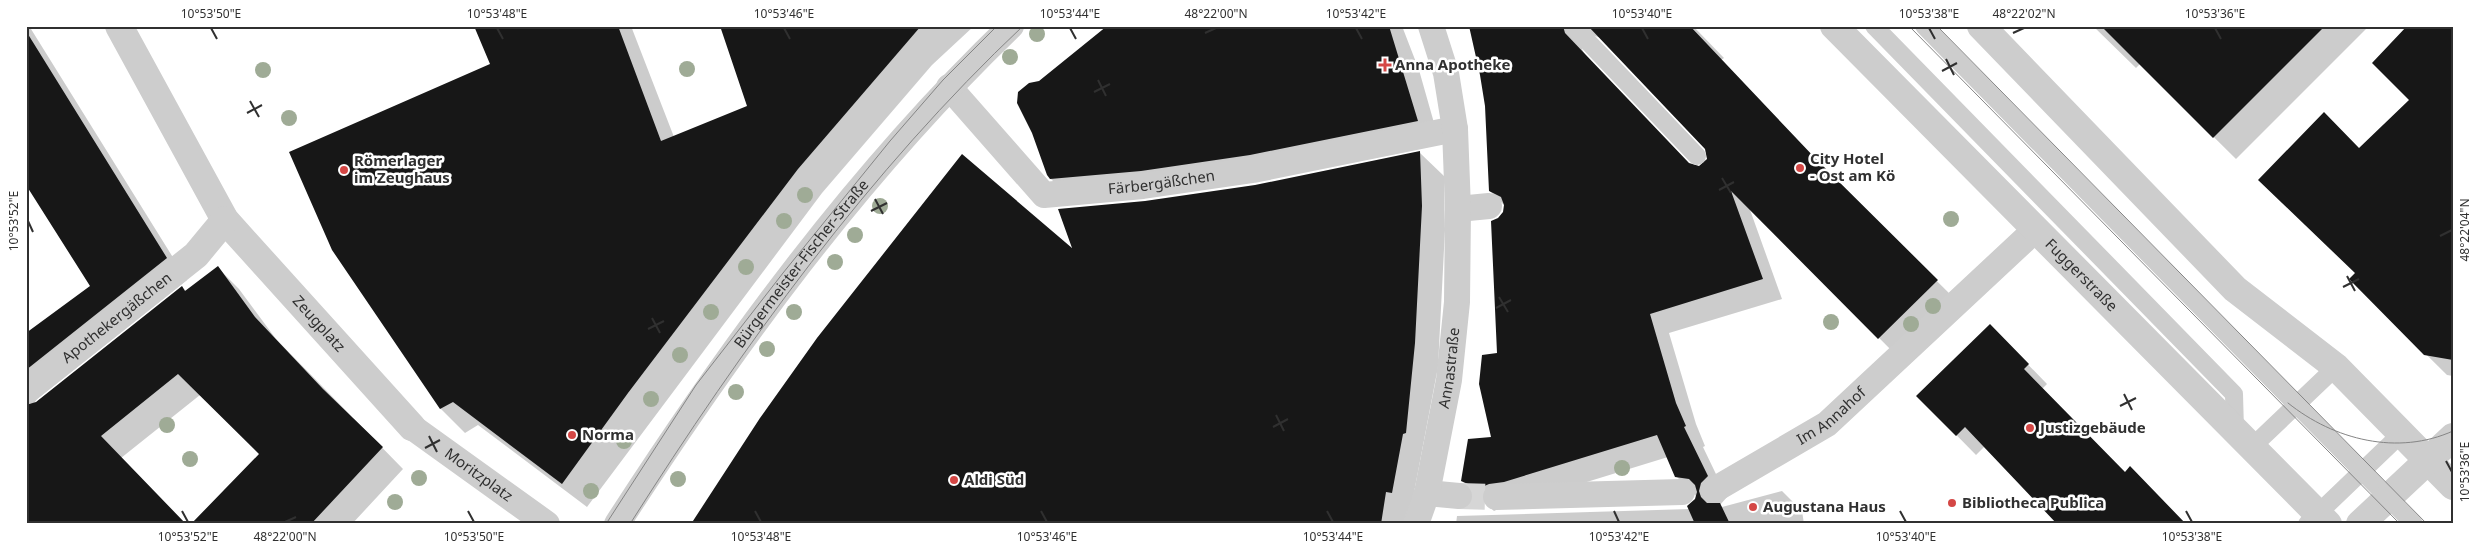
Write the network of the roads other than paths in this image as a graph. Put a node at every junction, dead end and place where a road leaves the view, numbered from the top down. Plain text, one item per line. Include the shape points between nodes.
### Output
1 (119, 26) edge
2 (1011, 26) edge
3 (1431, 26) edge
4 (1573, 26) edge
5 (1834, 26) edge
6 (1874, 26) edge
7 (1924, 26) edge
8 (1981, 26) edge
9 (949, 87) junction
10 (1454, 129) junction
11 (1697, 156) dead end
12 (1490, 206) dead end
13 (1458, 209) junction
14 (225, 220) junction
15 (2036, 229) junction
16 (2336, 367) junction
17 (26, 390) edge
18 (2297, 407) junction
19 (412, 427) joint
20 (2402, 433) junction
21 (2453, 437) edge
22 (2244, 438) junction
23 (2430, 460) junction
24 (2362, 471) junction
25 (2453, 486) edge
26 (1714, 490) dead end
27 (1682, 492) dead end
28 (1427, 493) junction
29 (1459, 496) tunnel mouth
30 (1496, 496) tunnel mouth
31 (2388, 498) junction
32 (2318, 520) edge
33 (547, 524) edge
34 (617, 524) edge
35 (1416, 524) edge
36 (2360, 524) edge
37 (2414, 524) edge

1 - 14 street, Zeugplatz
2 - 9 street, Bürgermeister-Fischer-Straße
3 - 10 street, Annastraße via 1446,73
4 - 11 lane
5 - 15 street, Fuggerstraße
6 - 22 lane via 2234,394
7 - 18 lane
8 - 16 street via 2235,289
9 - 10 street, Färbergäßchen via 1044,195 1143,186 1253,170
9 - 34 street, Bürgermeister-Fischer-Straße via 847,206 733,351
10 - 13 street, Annastraße
12 - 13 street
13 - 28 street, Annastraße via 1457,302 1449,380
14 - 17 street, Apothekergäßchen via 188,261
14 - 19 street, Zeugplatz
15 - 22 street, Fuggerstraße
15 - 26 street, Im Annahof via 1827,424
16 - 18 lane
16 - 20 street
18 - 22 lane
18 - 24 lane
19 - 33 street, Moritzplatz
20 - 23 street
20 - 24 lane
21 - 23 street
22 - 32 street, Fuggerstraße
23 - 25 street
23 - 31 street
24 - 31 lane
24 - 32 lane
27 - 30 street
28 - 29 street
28 - 35 street, Annastraße
31 - 36 street
31 - 37 lane

